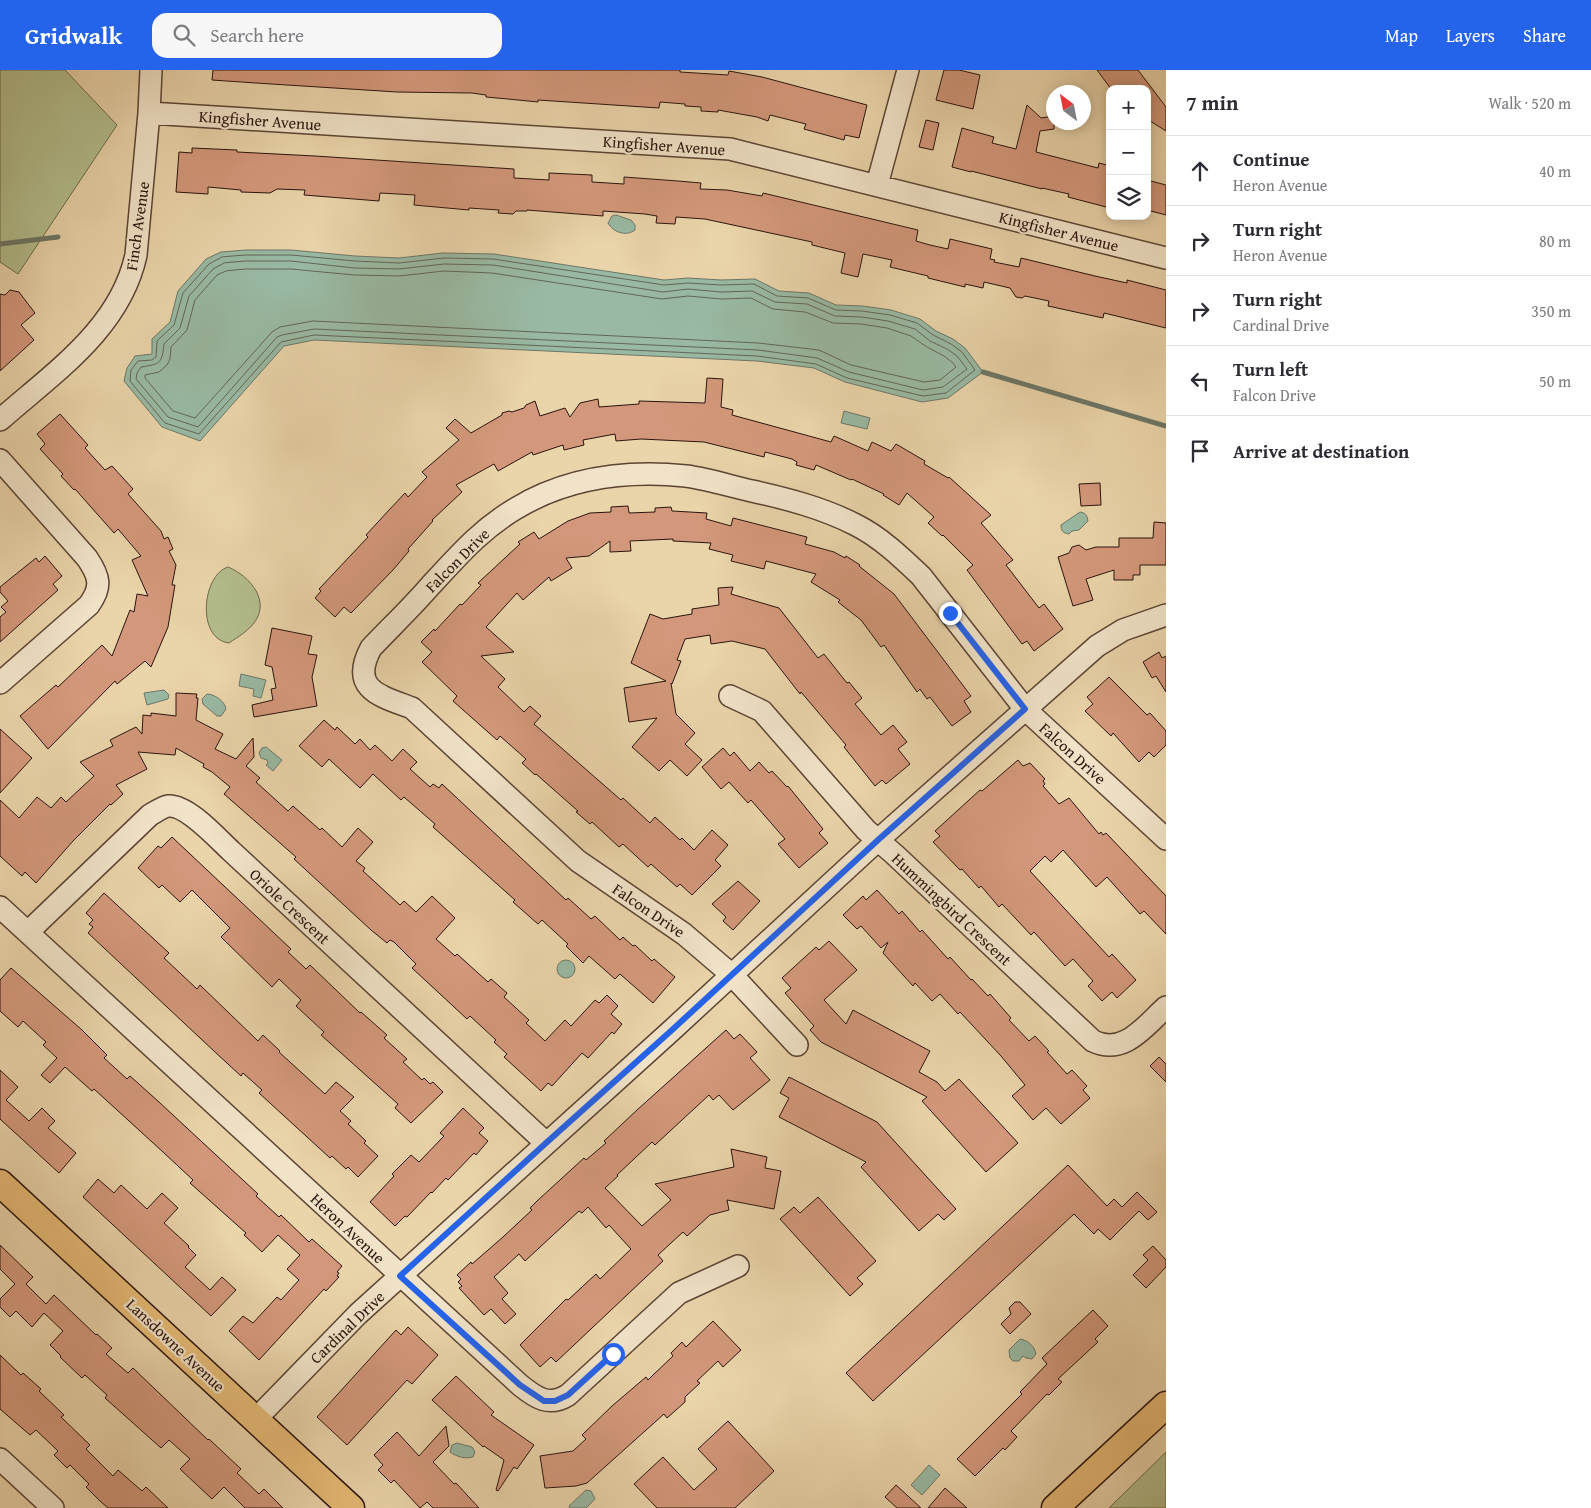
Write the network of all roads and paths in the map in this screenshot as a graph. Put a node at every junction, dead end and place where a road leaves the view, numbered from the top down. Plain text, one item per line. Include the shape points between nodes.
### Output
1 (151, 70) edge
2 (908, 70) edge
3 (149, 113) junction
4 (877, 185) junction
5 (1166, 258) edge
6 (0, 420) edge
7 (0, 460) edge
8 (1166, 615) edge
9 (0, 683) edge
10 (730, 696) dead end
11 (1025, 709) junction
12 (1166, 838) edge
13 (878, 840) junction
14 (0, 907) edge
15 (28, 932) junction
16 (732, 975) junction
17 (1166, 1007) edge
18 (797, 1045) dead end
19 (546, 1143) junction
20 (0, 1183) edge
21 (738, 1266) dead end
22 (400, 1276) junction
23 (1166, 1405) edge
24 (256, 1419) junction
25 (0, 1459) edge
26 (53, 1508) edge
27 (350, 1508) edge
28 (1055, 1508) edge

1 - 3 street, Finch Avenue
2 - 4 street
3 - 4 street, Kingfisher Avenue via 730,149
3 - 6 street, Finch Avenue via 136,255 119,302 93,337
4 - 5 street, Kingfisher Avenue
7 - 9 street via 87,558 98,577 96,595 89,605
8 - 11 street, Cardinal Drive via 1123,630 1098,646
10 - 13 street, Hummingbird Crescent via 762,711
11 - 12 street, Falcon Drive
11 - 13 street, Cardinal Drive
11 - 16 street, Falcon Drive via 902,557 857,525 808,505 686,476 619,475 569,484 545,493 476,536 371,648 363,668 368,686 379,696 412,708 578,861 684,934
13 - 16 street, Cardinal Drive
13 - 17 street, Hummingbird Crescent via 1093,1041 1106,1046 1131,1039
14 - 15 street, Heron Avenue
15 - 19 street, Oriole Crescent via 150,815 168,806 187,812
15 - 22 street, Heron Avenue
16 - 18 street, Falcon Drive
16 - 19 street, Cardinal Drive
19 - 22 street, Cardinal Drive
20 - 24 main road, Lansdowne Avenue
21 - 22 street, Heron Avenue via 679,1293 568,1395 555,1401 544,1401 526,1390
22 - 24 street, Cardinal Drive via 341,1330
23 - 28 main road
24 - 27 main road, Lansdowne Avenue
25 - 26 street

